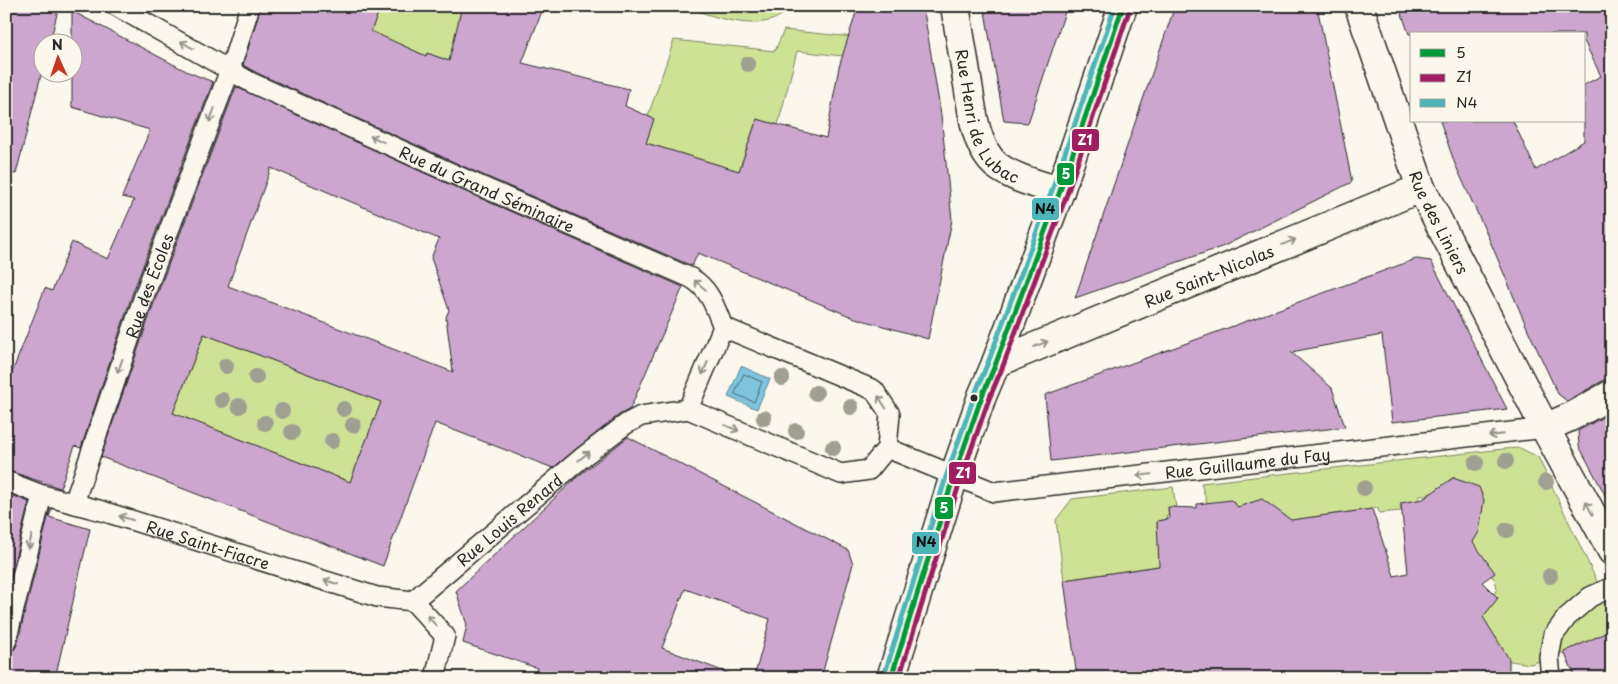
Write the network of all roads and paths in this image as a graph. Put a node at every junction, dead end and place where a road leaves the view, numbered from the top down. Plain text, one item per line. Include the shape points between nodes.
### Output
1 (116, 6) edge
2 (250, 6) edge
3 (955, 6) edge
4 (1123, 6) edge
5 (1359, 6) edge
6 (230, 70) junction
7 (1422, 188) junction
8 (1060, 191) junction
9 (723, 327) junction
10 (996, 362) junction
11 (1612, 394) edge
12 (688, 409) junction
13 (1545, 428) junction
14 (887, 448) junction
15 (954, 476) junction
16 (6, 481) edge
17 (42, 494) junction
18 (74, 504) junction
19 (1612, 551) edge
20 (1612, 587) edge
21 (413, 601) junction
22 (6, 642) edge
23 (435, 678) edge
24 (891, 678) edge
25 (1551, 678) edge

6 -> 1 lane, Rue du Grand Séminaire
2 - 6 lane, Rue des Écoles
3 - 8 street, Rue Henri de Lubac via 972,112 983,147 1001,168
4 - 8 street
5 - 7 street, Rue des Liniers
9 -> 6 lane, Rue du Grand Séminaire via 705,288 691,278 471,182
6 -> 18 lane, Rue des Écoles via 144,296
10 -> 7 street, Rue Saint-Nicolas
7 - 13 street, Rue des Liniers
8 - 10 street
9 -> 12 lane
14 -> 9 lane via 890,414 874,390
10 - 15 street
11 - 13 street
12 -> 14 lane via 841,474 869,470
21 -> 12 lane, Rue Louis Renard via 626,424 653,413
13 -> 15 lane, Rue Guillaume du Fay via 994,492
19 -> 13 street, Rue des Liniers
14 - 15 lane, Rue Guillaume du Fay
15 - 24 street
16 - 17 lane, Rue Saint-Fiacre
17 - 18 lane, Rue Saint-Fiacre
17 -> 22 lane
21 -> 18 lane, Rue Saint-Fiacre via 378,597
20 - 25 lane via 1590,597 1553,636 1549,657
23 -> 21 lane via 445,636

